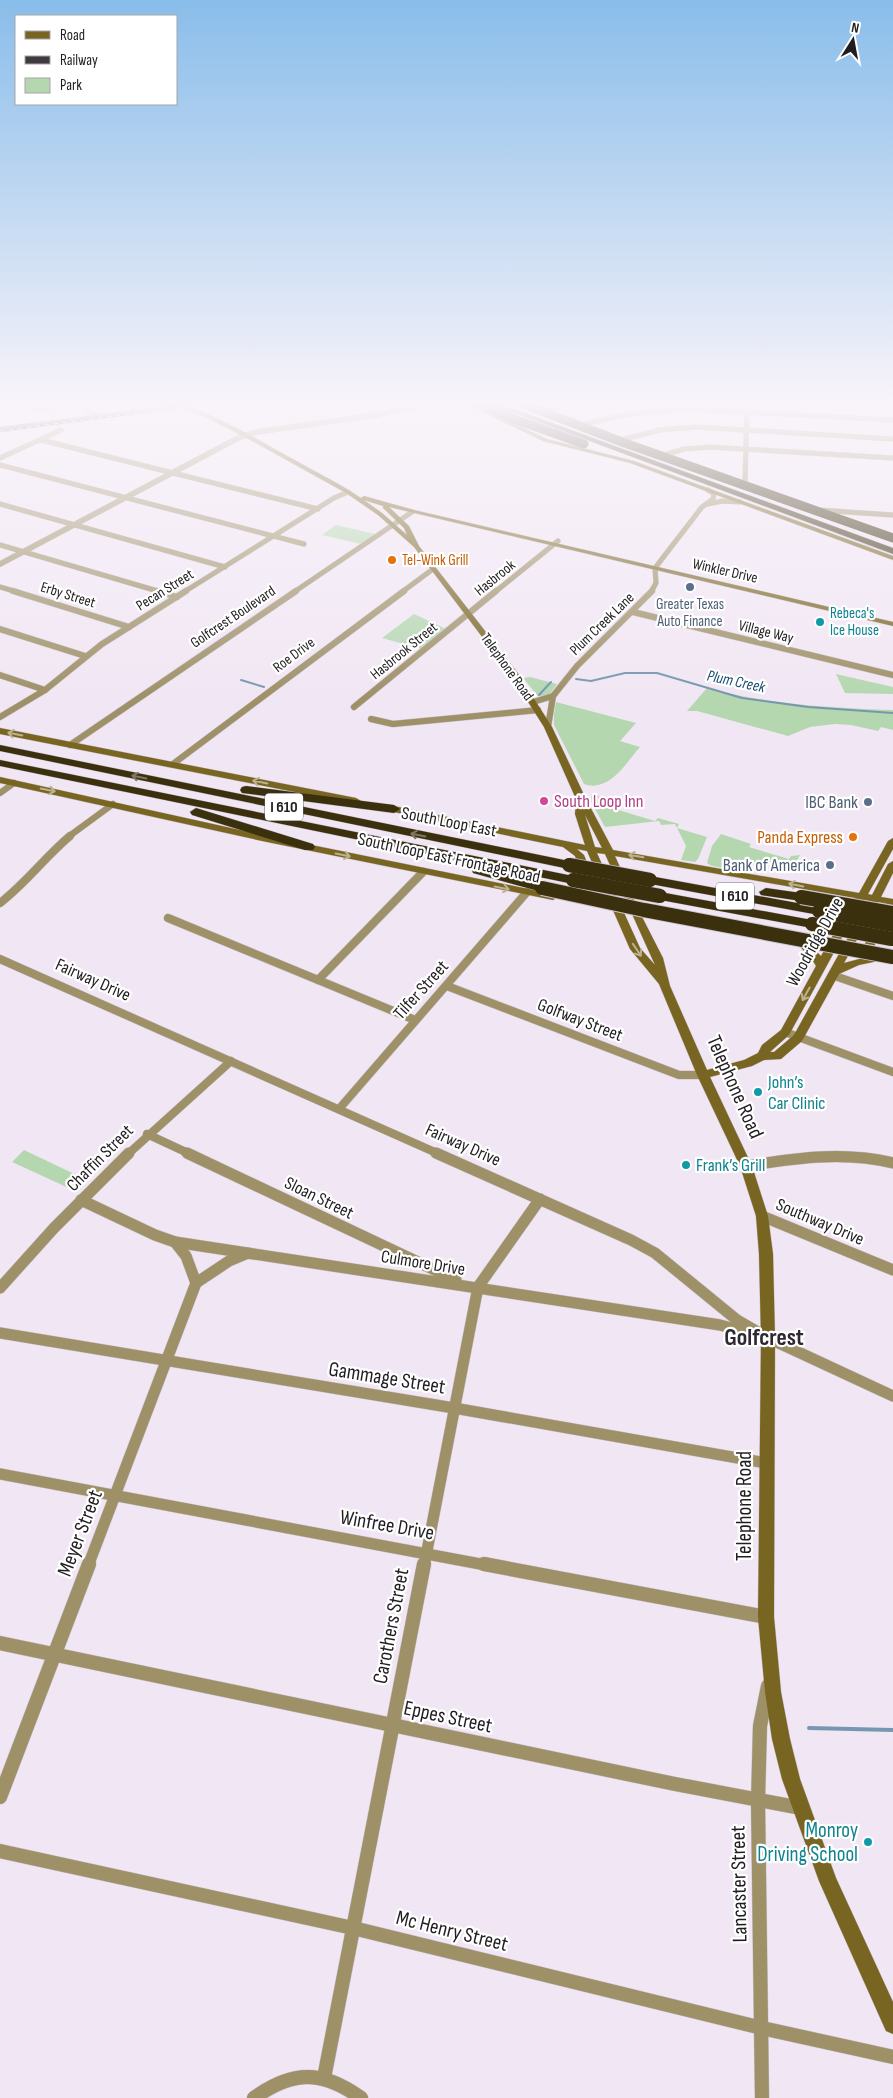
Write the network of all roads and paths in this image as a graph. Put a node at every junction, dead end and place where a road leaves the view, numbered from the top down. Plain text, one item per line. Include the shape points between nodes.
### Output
1 (120, 501) edge
2 (137, 501) edge
3 (286, 501) edge
4 (332, 501) edge
5 (360, 501) edge
6 (372, 501) edge
7 (376, 501) edge
8 (386, 501) edge
9 (709, 501) edge
10 (737, 501) edge
11 (762, 501) edge
12 (768, 501) edge
13 (778, 501) edge
14 (790, 501) edge
15 (792, 501) edge
16 (740, 502) junction
17 (0, 504) edge
18 (381, 504) junction
19 (705, 504) junction
20 (318, 509) junction
21 (815, 509) junction
22 (414, 510) junction
23 (893, 515) edge
24 (400, 520) junction
25 (74, 524) junction
26 (392, 525) junction
27 (850, 528) junction
28 (274, 536) junction
29 (893, 537) edge
30 (557, 543) junction
31 (304, 544) dead end
32 (0, 545) edge
33 (416, 546) junction
34 (893, 547) edge
35 (23, 552) junction
36 (893, 558) edge
37 (0, 564) edge
38 (225, 566) junction
39 (656, 566) junction
40 (433, 568) junction
41 (0, 587) edge
42 (177, 597) junction
43 (809, 602) junction
44 (633, 612) junction
45 (847, 613) junction
46 (470, 614) junction
47 (874, 615) junction
48 (890, 621) edge
49 (129, 627) junction
50 (0, 629) edge
51 (85, 656) junction
52 (0, 675) edge
53 (893, 675) edge
54 (45, 690) junction
55 (553, 696) junction
56 (535, 706) junction
57 (354, 707) dead end
58 (0, 717) edge
59 (371, 719) dead end
60 (548, 727) junction
61 (0, 731) edge
62 (70, 745) junction
63 (0, 748) edge
64 (0, 763) edge
65 (173, 764) junction
66 (0, 780) edge
67 (160, 782) junction
68 (14, 783) junction
69 (113, 787) junction
70 (0, 793) edge
71 (581, 799) junction
72 (113, 804) junction
73 (394, 809) junction
74 (583, 823) junction
75 (893, 841) edge
76 (383, 842) junction
77 (562, 844) junction
78 (310, 847) junction
79 (592, 849) junction
80 (609, 852) junction
81 (893, 864) edge
82 (423, 872) junction
83 (650, 880) junction
84 (827, 891) junction
85 (527, 892) junction
86 (861, 897) junction
87 (875, 899) junction
88 (575, 901) junction
89 (893, 902) edge
90 (0, 903) edge
91 (893, 907) edge
92 (616, 910) junction
93 (635, 913) junction
94 (893, 914) edge
95 (168, 918) dead end
96 (893, 934) edge
97 (803, 945) junction
98 (829, 950) junction
99 (843, 954) junction
100 (893, 958) edge
101 (0, 959) edge
102 (874, 959) junction
103 (893, 963) edge
104 (821, 966) junction
105 (832, 974) junction
106 (318, 980) junction
107 (447, 986) junction
108 (665, 986) junction
109 (893, 996) edge
110 (415, 1020) junction
111 (785, 1032) junction
112 (798, 1038) junction
113 (762, 1056) junction
114 (231, 1061) junction
115 (893, 1072) edge
116 (703, 1075) junction
117 (339, 1109) junction
118 (147, 1134) junction
119 (893, 1163) edge
120 (746, 1166) junction
121 (540, 1199) junction
122 (80, 1200) junction
123 (762, 1216) junction
124 (175, 1242) junction
125 (250, 1253) junction
126 (893, 1270) edge
127 (196, 1283) junction
128 (478, 1287) junction
129 (0, 1288) edge
130 (0, 1333) edge
131 (768, 1338) junction
132 (166, 1361) junction
133 (893, 1396) edge
134 (454, 1408) junction
135 (766, 1463) junction
136 (0, 1474) edge
137 (116, 1496) junction
138 (426, 1552) junction
139 (766, 1617) junction
140 (0, 1644) edge
141 (55, 1654) junction
142 (771, 1671) junction
143 (392, 1726) junction
144 (0, 1797) edge
145 (758, 1801) junction
146 (801, 1808) junction
147 (0, 1850) edge
148 (353, 1928) junction
149 (893, 2024) edge
150 (762, 2028) junction
151 (893, 2057) edge
152 (324, 2078) junction
153 (254, 2098) edge
154 (361, 2098) edge
155 (762, 2098) edge

1 - 25 street
2 - 28 street
3 - 20 street
4 - 20 street, Pecan Street
5 - 26 main road, Telephone Road
6 - 18 main road, Winkler Drive
7 - 18 main road, Telephone Road
8 - 22 main road, Winkler Drive
9 - 19 street
10 - 16 main road
11 - 34 highway
12 - 34 highway
13 - 27 highway
14 - 29 highway, bridge
15 - 21 main road
16 - 19 street
16 - 36 main road
17 - 25 street
18 - 22 main road, Winkler Drive
18 - 24 main road, Telephone Road
19 - 39 street
20 - 28 street, Pecan Street
21 - 23 street
21 - 29 main road
22 - 24 street, Golfcrest Boulevard
22 - 30 main road, Winkler Drive
24 - 26 street, Golfcrest Boulevard
24 - 33 main road, Telephone Road
25 - 35 street
25 - 38 street
26 - 33 main road, Telephone Road
26 - 62 street, Golfcrest Boulevard
27 - 29 highway
27 - 34 highway
28 - 31 street
28 - 38 street, Pecan Street
30 - 39 main road, Winkler Drive
30 - 46 street, Hasbrook
32 - 35 street
33 - 40 main road, Telephone Road
35 - 37 street
35 - 42 street
38 - 42 street, Pecan Street
39 - 43 main road, Winkler Drive
39 - 44 street, Plum Creek Lane via 654,589
40 - 46 main road, Telephone Road
40 - 65 street, Roe Drive
41 - 49 street, Erby Street
42 - 49 street, Pecan Street
43 - 45 main road, Winkler Drive
43 - 47 main road, Winkler Drive
44 - 53 street, Village Way
44 - 55 street, Plum Creek Lane via 577,666
45 - 47 main road
45 - 48 main road, Winkler Drive
46 - 56 main road, Telephone Road
46 - 57 street, Hasbrook Street
47 - 48 main road, Winkler Drive
49 - 51 street, Pecan Street
50 - 51 street
51 - 54 street, Pecan Street
52 - 54 street
54 - 58 street, Pecan Street
55 - 56 street
55 - 60 street, Plum Creek Lane
56 - 59 street via 394,724
56 - 60 main road, Telephone Road
60 - 71 main road, Telephone Road
62 -> 61 main road, South Loop East Frontage Road
62 - 65 main road, South Loop East Frontage Road
67 -> 63 highway, South Loop East / I 610
64 - 69 highway, South Loop East / I 610
73 -> 65 main road, South Loop East Frontage Road
66 - 68 main road, South Loop East Frontage Road
67 - 73 highway
83 -> 67 highway, South Loop East / I 610, bridge
68 - 70 street
68 -> 72 main road, South Loop East Frontage Road
69 - 76 highway, South Loop East / I 610
69 - 78 highway
71 - 74 main road, Telephone Road
71 - 80 main road, Telephone Road
72 - 78 main road, South Loop East Frontage Road
72 - 90 street via 48,855 18,890
73 - 77 main road, South Loop East Frontage Road
74 - 77 main road via 578,834
74 - 79 main road, Telephone Road
75 - 86 main road, Woodridge Drive
76 - 96 highway, South Loop East / I 610, bridge via 812,924
76 - 100 highway, bridge via 542,888
77 - 79 main road, South Loop East Frontage Road
77 - 88 main road via 579,855 593,889 588,897
78 -> 82 main road, South Loop East Frontage Road
79 - 80 main road, South Loop East Frontage Road
79 - 92 main road, Telephone Road
84 -> 80 main road, South Loop East Frontage Road
80 - 93 main road, Telephone Road
81 - 87 main road, Woodridge Drive
82 -> 85 main road, South Loop East Frontage Road
82 - 106 street
83 - 94 highway, bridge via 801,897
83 - 96 highway, South Loop East / I 610, bridge via 819,911
84 - 86 main road, South Loop East Frontage Road
84 - 97 main road via 833,906 824,932
85 - 88 main road, South Loop East Frontage Road
85 - 107 street, Tilfer Street
86 - 87 main road, South Loop East Frontage Road
86 - 98 main road, Woodridge Drive
87 - 89 main road, South Loop East Frontage Road
87 - 99 main road, Woodridge Drive
88 - 92 main road, South Loop East Frontage Road
91 - 102 main road via 882,914 869,942 868,950
92 - 93 main road, South Loop East Frontage Road
92 -> 108 main road, Telephone Road via 635,949
93 - 97 main road, South Loop East Frontage Road
93 - 108 main road, Telephone Road via 658,958
95 - 106 street
97 - 98 main road, South Loop East Frontage Road
97 - 104 main road via 816,956
98 - 99 main road, South Loop East Frontage Road
98 - 104 main road, Woodridge Drive
99 - 102 main road, South Loop East Frontage Road
99 - 105 main road, Woodridge Drive
101 - 114 street, Fairway Drive
102 - 103 main road, South Loop East Frontage Road
102 - 105 main road via 857,962
104 -> 111 main road, Woodridge Drive
105 - 109 street
105 - 112 main road, Woodridge Drive
106 - 110 street
107 - 110 street, Tilfer Street
107 - 116 street, Golfway Street via 679,1075
108 - 116 main road, Telephone Road
110 - 117 street, Tilfer Street
111 - 112 street
111 - 113 main road, Woodridge Drive via 766,1048
112 - 113 main road, Woodridge Drive via 777,1056
112 - 115 street
113 - 116 main road, Woodridge Drive
114 - 117 street, Fairway Drive
114 - 118 street, Chaffin Street
116 - 120 main road, Telephone Road
117 - 121 street, Fairway Drive
118 - 122 street, Chaffin Street
118 - 128 street, Sloan Street via 446,1276
119 - 120 street via 855,1156 814,1156
120 - 123 main road, Telephone Road
121 - 128 street, Carothers Street
121 - 131 street, Fairway Drive via 655,1253 737,1320
122 - 124 street, Culmore Drive
122 - 129 street, Chaffin Street
123 - 126 street, Southway Drive
123 - 131 main road, Telephone Road
124 - 125 street, Culmore Drive
124 - 127 street via 186,1256
125 - 127 street via 229,1261
125 - 128 street, Culmore Drive
127 - 132 street, Meyer Street
128 - 131 street, Culmore Drive via 720,1325
128 - 134 street, Carothers Street
130 - 132 street, Gammage Street
131 - 133 street, Fairway Drive
131 - 135 main road, Telephone Road
132 - 134 street, Gammage Street
132 - 137 street, Meyer Street
134 - 135 street, Gammage Street
134 - 138 street, Carothers Street
135 - 139 main road, Telephone Road
136 - 137 street, Winfree Drive
137 - 138 street, Winfree Drive
137 - 141 street, Meyer Street
138 - 139 street, Winfree Drive
138 - 143 street, Carothers Street
139 - 142 main road, Telephone Road
140 - 141 street, Eppes Street
141 - 143 street, Eppes Street
141 - 144 street, Meyer Street
142 - 145 street, Lancaster Street via 760,1726
142 - 146 main road, Telephone Road via 781,1739
143 - 145 street, Eppes Street
143 - 148 street, Carothers Street
145 - 146 street, Eppes Street
145 - 150 street, Lancaster Street
146 - 149 main road, Telephone Road via 828,1881
147 - 148 street, Mc Henry Street
148 - 150 street, Mc Henry Street
148 - 152 street, Carothers Street
150 - 151 street, Mc Henry Street
150 - 155 street, Lancaster Street
152 - 153 street via 292,2078
152 - 154 street

